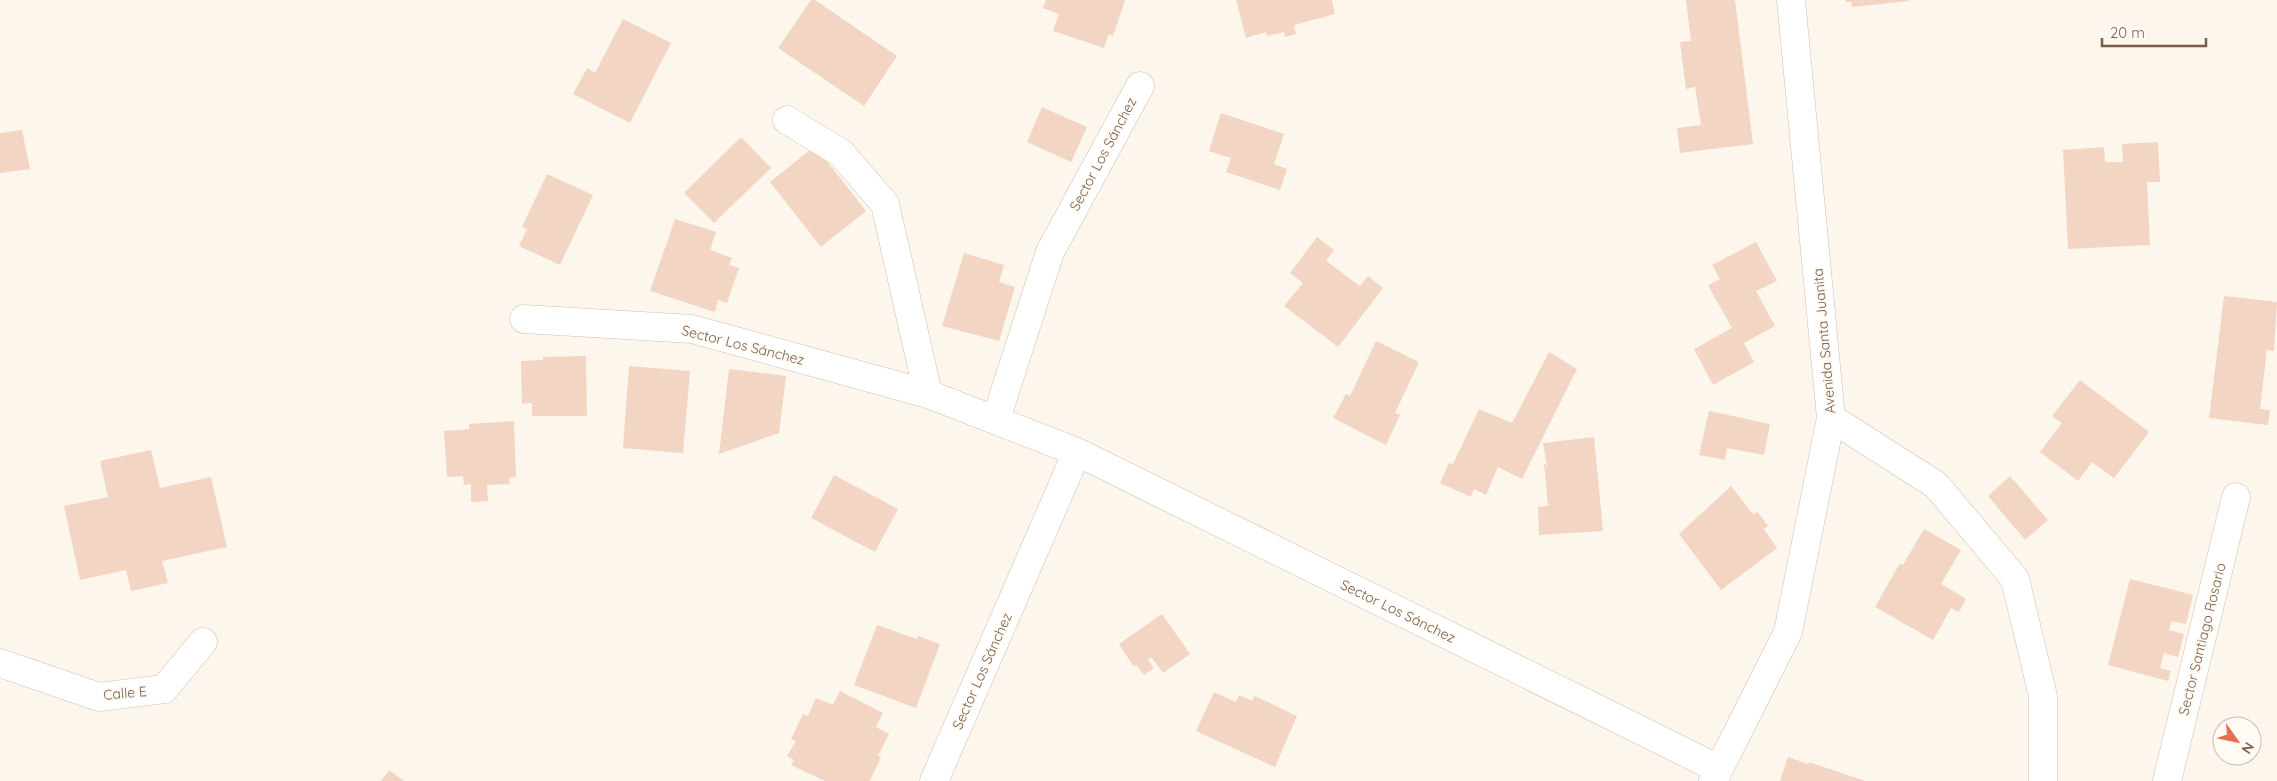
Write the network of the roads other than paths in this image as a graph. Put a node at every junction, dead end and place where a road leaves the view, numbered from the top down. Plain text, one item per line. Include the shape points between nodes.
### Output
1 (1791, 0) edge
2 (1140, 86) dead end
3 (787, 120) dead end
4 (524, 318) dead end
5 (928, 394) junction
6 (1831, 418) junction
7 (996, 419) junction
8 (1077, 452) junction
9 (2236, 496) dead end
10 (203, 642) dead end
11 (0, 663) edge
12 (1716, 775) edge
13 (934, 781) edge
14 (2043, 781) edge
15 (2166, 781) edge

1 - 6 street, Avenida Santa Juanita
2 - 7 street, Sector Los Sánchez via 1050,252
3 - 5 street via 841,153 885,204
4 - 5 street, Sector Los Sánchez via 692,329
5 - 7 street, Sector Los Sánchez
6 - 12 street, Avenida Santa Juanita via 1788,632
6 - 14 street via 1936,485 2015,580 2042,696
7 - 8 street, Sector Los Sánchez
8 - 12 street, Sector Los Sánchez
8 - 13 street, Sector Los Sánchez
9 - 15 street, Sector Santiago Rosario
10 - 11 street, Calle E via 164,689 99,697

